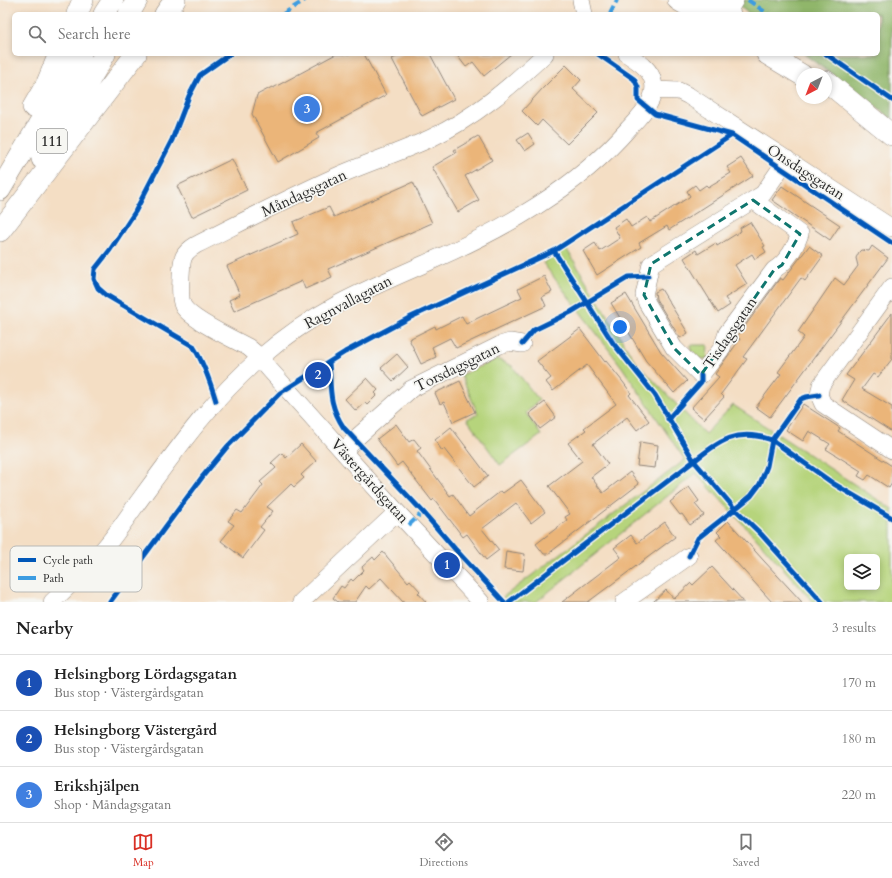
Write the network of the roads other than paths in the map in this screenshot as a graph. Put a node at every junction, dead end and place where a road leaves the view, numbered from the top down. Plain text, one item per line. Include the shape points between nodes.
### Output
1 (83, 0) edge
2 (113, 0) edge
3 (138, 0) edge
4 (175, 0) edge
5 (78, 12) edge
6 (105, 12) edge
7 (130, 12) edge
8 (166, 12) edge
9 (58, 56) edge
10 (80, 56) edge
11 (104, 56) edge
12 (134, 56) edge
13 (543, 56) edge
14 (630, 56) edge
15 (771, 56) edge
16 (794, 56) edge
17 (810, 68) edge
18 (796, 71) edge
19 (832, 86) edge
20 (654, 90) junction
21 (832, 95) edge
22 (892, 135) edge
23 (787, 159) junction
24 (0, 169) edge
25 (0, 190) edge
26 (753, 200) junction
27 (0, 228) edge
28 (892, 228) edge
29 (0, 231) edge
30 (892, 287) edge
31 (886, 308) edge
32 (522, 344) dead end
33 (260, 358) junction
34 (892, 450) edge
35 (344, 452) junction
36 (397, 512) junction
37 (106, 546) edge
38 (689, 556) dead end
39 (63, 592) edge
40 (52, 602) edge
41 (301, 602) edge
42 (481, 602) edge
43 (624, 602) edge

1 - 5 main road
2 - 6 main road
3 - 7 main road
4 - 8 main road
9 - 24 main road via 47,83
10 - 25 main road, 111
11 - 27 main road, 111
12 - 29 main road
13 - 33 street, Måndagsgatan via 478,112 458,124 402,151 336,176 187,250 182,259 184,307 198,319 248,347
14 - 20 street via 649,71 653,78
15 - 18 main road
16 - 17 main road
19 - 22 main road
20 - 23 street, Onsdagsgatan via 679,91 689,96
20 - 33 street, Ragnvallagatan via 642,114 624,134 590,166 537,206 468,244 339,304 287,336
21 - 22 main road
23 - 26 street, Tisdagsgatan via 763,194
23 - 28 street, Onsdagsgatan
26 - 26 street, Tisdagsgatan via 651,264 644,295 647,303 674,348 701,374 722,348 727,333 774,270 782,265 796,245 800,234
30 - 31 street
31 - 34 street via 821,385 819,395 823,404
32 - 35 street, Torsdagsgatan via 510,342 500,345 411,389
33 - 35 street, Västergårdsgatan
33 - 37 street, Ragnvallagatan via 207,410
35 - 36 street, Västergårdsgatan
36 - 41 street
36 - 42 street, Västergårdsgatan
38 - 43 street
39 - 40 street, Ragnvallagatan

